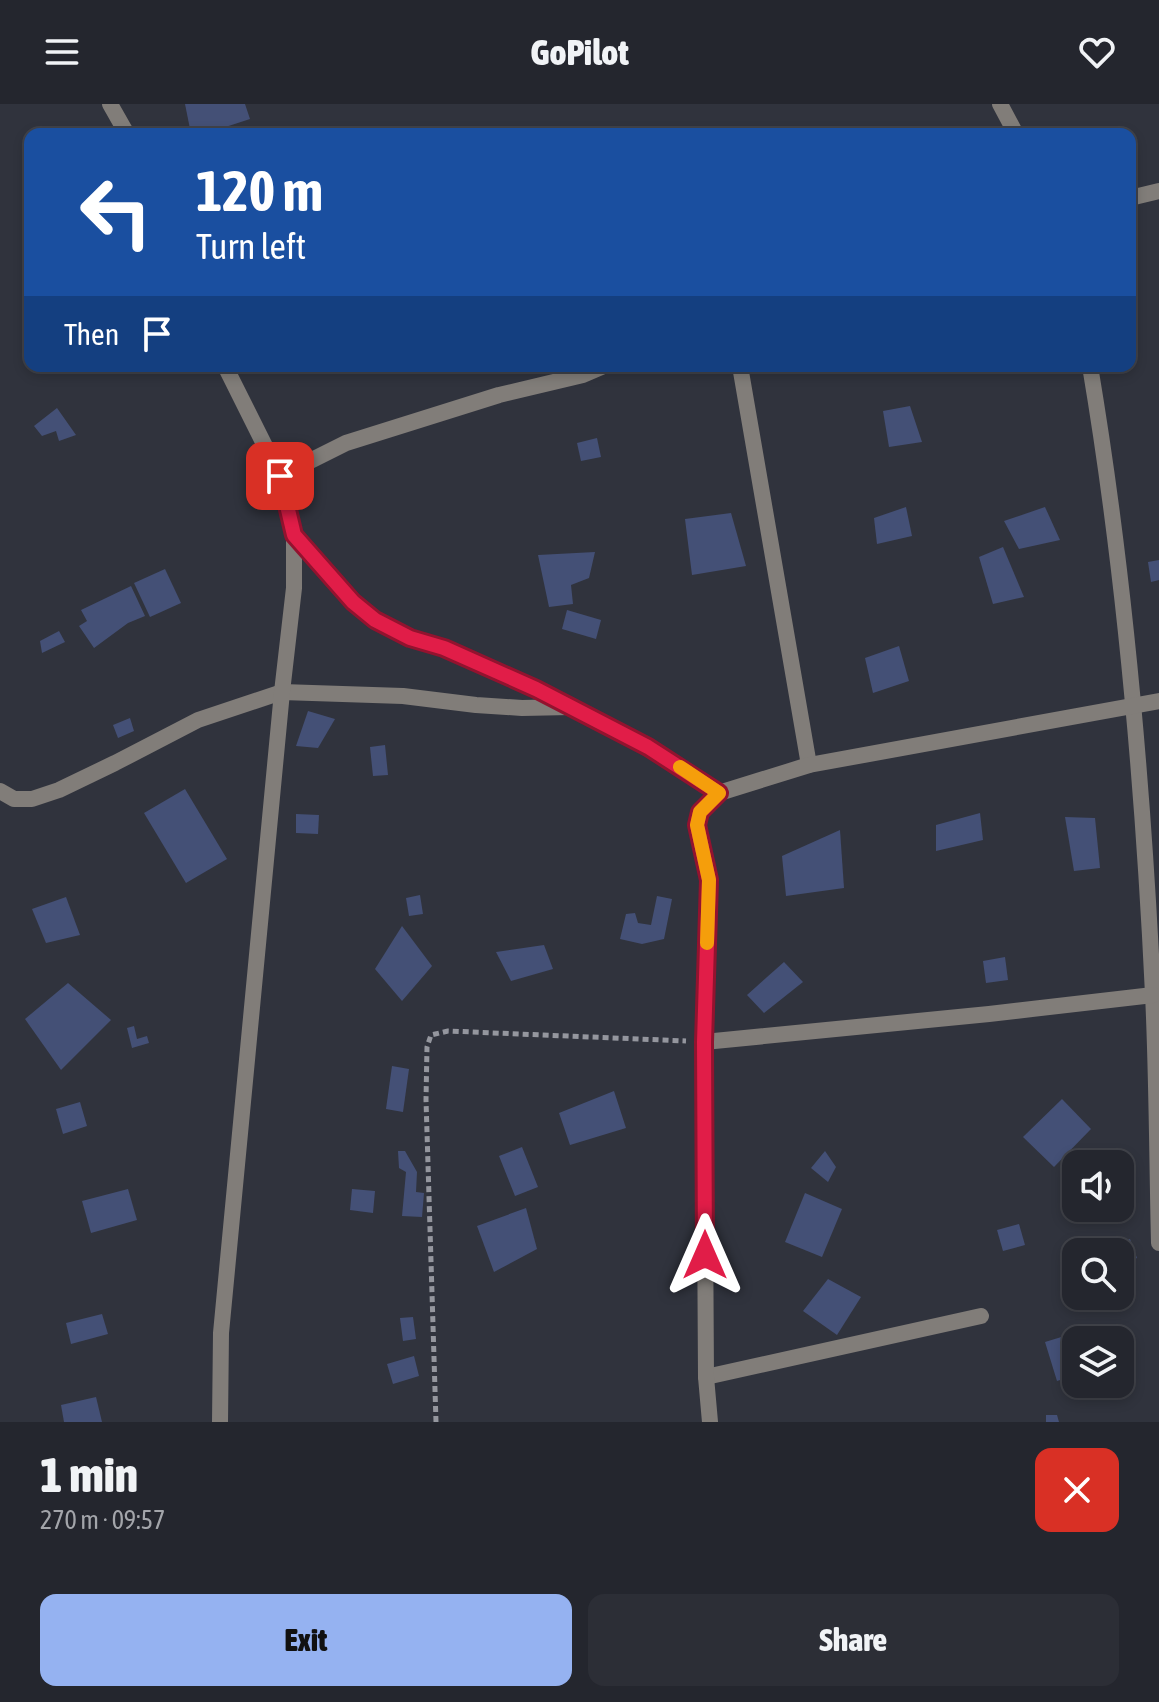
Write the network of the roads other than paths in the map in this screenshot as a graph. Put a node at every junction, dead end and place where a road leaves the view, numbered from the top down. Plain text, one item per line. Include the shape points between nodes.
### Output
1 (110, 104) edge
2 (1000, 104) edge
3 (124, 128) edge
4 (1013, 128) edge
5 (1159, 191) edge
6 (1136, 197) edge
7 (228, 372) edge
8 (590, 372) edge
9 (741, 372) edge
10 (1091, 372) edge
11 (280, 476) junction
12 (294, 535) junction
13 (282, 692) junction
14 (1159, 701) edge
15 (1135, 706) junction
16 (570, 707) junction
17 (809, 765) junction
18 (0, 791) edge
19 (719, 793) junction
20 (1153, 995) junction
21 (704, 1042) junction
22 (1159, 1243) edge
23 (981, 1316) dead end
24 (706, 1377) junction
25 (220, 1422) edge
26 (710, 1422) edge

1 - 3 street
2 - 4 street
5 - 6 street
7 - 11 street
8 - 11 street via 346,443
9 - 17 street
10 - 15 street
11 - 12 street
12 - 13 street via 294,588
12 - 16 street via 375,620
13 - 16 street
13 - 18 street via 198,720 59,790 32,799 14,799
13 - 25 street via 221,1333
14 - 15 street
15 - 17 street
15 - 20 street
16 - 19 street via 648,747
17 - 19 street
19 - 21 street via 700,812 697,825 709,880
20 - 21 street
20 - 22 street
21 - 24 street
23 - 24 street
24 - 26 street

